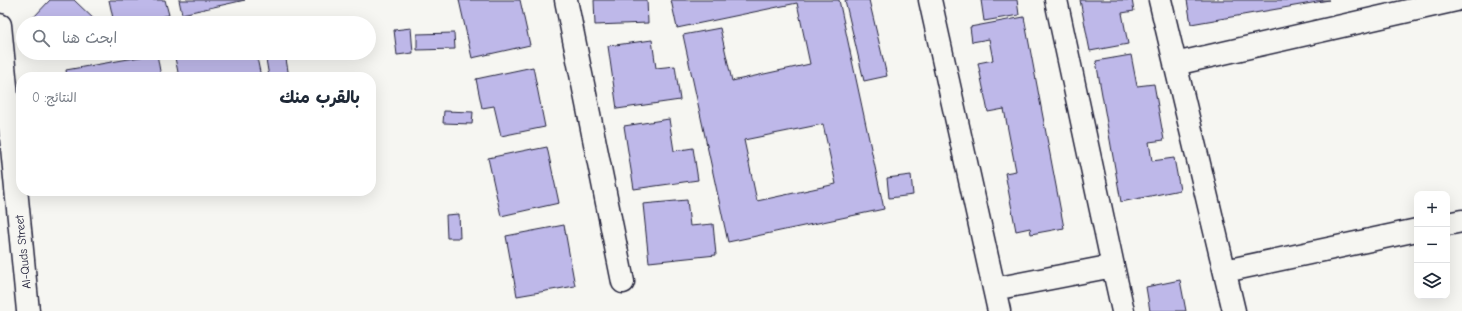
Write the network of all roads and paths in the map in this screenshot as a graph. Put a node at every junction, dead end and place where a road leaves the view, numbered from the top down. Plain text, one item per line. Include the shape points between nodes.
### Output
1 (566, 0) edge
2 (930, 0) edge
3 (1056, 0) edge
4 (1160, 0) edge
5 (1456, 0) edge
6 (0, 25) edge
7 (1175, 64) junction
8 (16, 188) edge
9 (17, 196) edge
10 (1462, 221) edge
11 (1450, 223) edge
12 (1414, 231) edge
13 (1113, 266) junction
14 (1224, 271) junction
15 (623, 282) dead end
16 (994, 289) junction
17 (28, 311) edge
18 (999, 311) edge
19 (1123, 311) edge
20 (1234, 311) edge

1 - 15 street
2 - 16 street
3 - 13 street
4 - 7 street
5 - 7 street
6 - 8 street, Al-Quds Street
7 - 14 street
9 - 17 street, Al-Quds Street
10 - 11 street
12 - 14 street
13 - 16 street
13 - 19 street
14 - 20 street
16 - 18 street

